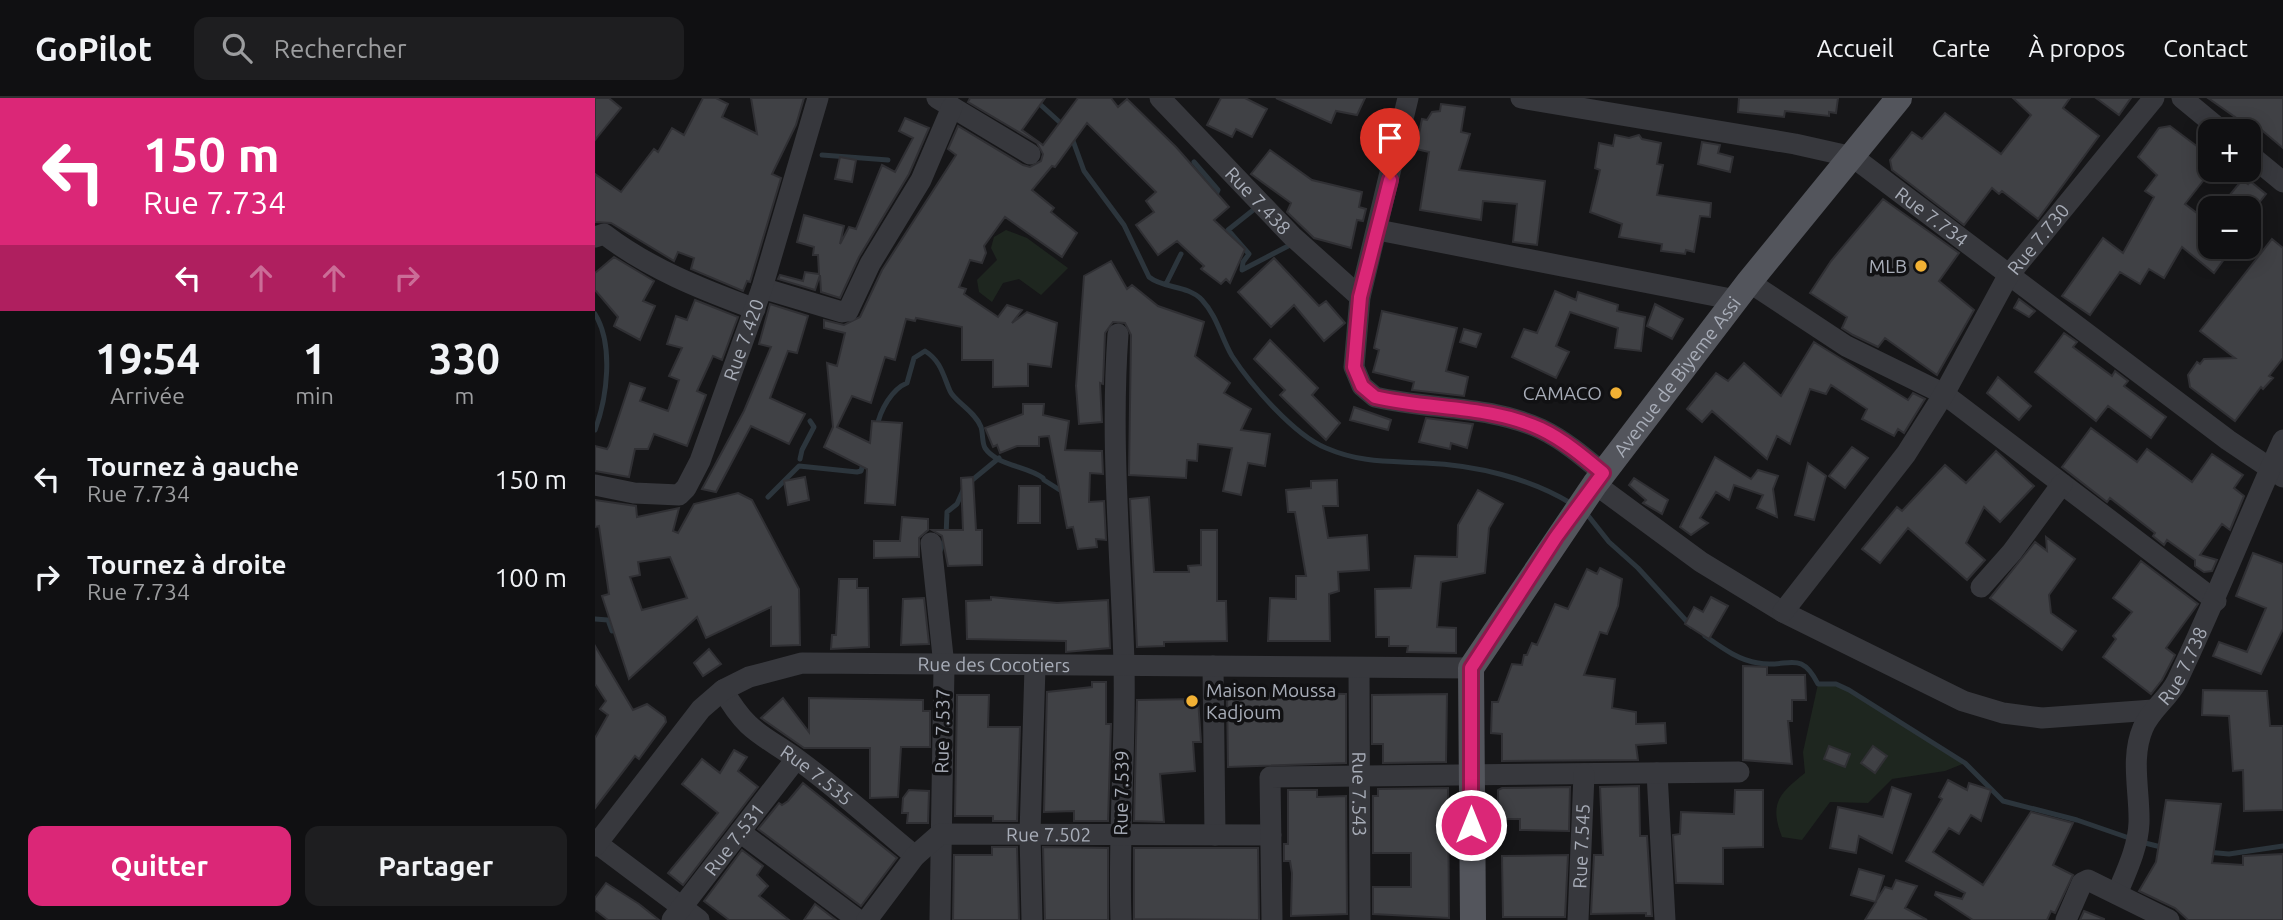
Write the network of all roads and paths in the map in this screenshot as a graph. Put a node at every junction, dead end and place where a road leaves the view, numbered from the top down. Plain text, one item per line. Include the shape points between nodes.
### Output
1 (817, 98) edge
2 (1160, 98) edge
3 (1408, 98) edge
4 (1521, 98) edge
5 (1899, 98) edge
6 (2154, 98) edge
7 (2182, 98) edge
8 (944, 102) edge
9 (2207, 119) edge
10 (1030, 153) dead end
11 (1853, 158) junction
12 (2261, 164) edge
13 (2283, 182) edge
14 (1378, 230) junction
15 (595, 237) edge
16 (2008, 276) junction
17 (762, 288) junction
18 (1742, 291) junction
19 (1360, 297) junction
20 (755, 309) junction
21 (1118, 334) dead end
22 (1944, 394) junction
23 (2283, 440) edge
24 (2276, 474) edge
25 (1599, 478) junction
26 (2062, 484) junction
27 (595, 485) edge
28 (931, 543) dead end
29 (1981, 587) dead end
30 (2216, 601) junction
31 (1783, 612) junction
32 (1124, 665) junction
33 (944, 666) junction
34 (1213, 666) junction
35 (1035, 667) junction
36 (1359, 668) junction
37 (1471, 668) junction
38 (723, 690) junction
39 (2153, 710) junction
40 (796, 759) junction
41 (1739, 772) dead end
42 (1657, 773) junction
43 (1471, 774) junction
44 (1584, 774) junction
45 (1360, 776) junction
46 (740, 832) junction
47 (940, 834) junction
48 (1030, 834) junction
49 (1119, 834) junction
50 (1215, 835) junction
51 (1271, 835) junction
52 (596, 843) edge
53 (915, 856) junction
54 (2117, 894) junction
55 (677, 913) edge
56 (699, 920) edge
57 (858, 920) edge
58 (867, 920) edge
59 (940, 920) edge
60 (1032, 920) edge
61 (1121, 920) edge
62 (1272, 920) edge
63 (1360, 920) edge
64 (1473, 920) edge
65 (1578, 920) edge
66 (1665, 920) edge
67 (2066, 920) edge
68 (2169, 920) edge

1 - 17 street, Rue 7.420
2 - 19 street, Rue 7.438 via 1292,236
3 - 14 street
4 - 11 street, Rue 7.734 via 1782,141
5 - 11 main road, Avenue de Biyeme Assi
6 - 16 street, Rue 7.730
7 - 9 street
8 - 10 street
8 - 17 street via 921,180 870,264 848,311
11 - 16 street, Rue 7.734
11 - 18 main road, Avenue de Biyeme Assi
12 - 13 street
14 - 18 street
14 - 19 street
15 - 20 street via 604,234 679,280
16 - 22 street, Rue 7.730
16 - 24 street, Rue 7.734
17 - 20 street, Rue 7.420
18 - 22 street
18 - 25 main road, Avenue de Biyeme Assi
19 - 25 street via 1354,367 1362,386 1375,397 1481,411 1528,425 1568,445
20 - 27 street, Rue 7.420 via 687,488 669,496
21 - 32 street, Rue 7.539 via 1113,404
22 - 26 street
22 - 31 street, Rue 7.730 via 1890,476
23 - 24 street, Rue 7.738
24 - 30 street, Rue 7.738
25 - 31 street via 1701,562
25 - 37 main road, Avenue de Biyeme Assi
26 - 29 street
26 - 30 street
28 - 33 street, Rue 7.537
30 - 39 street, Rue 7.738 via 2174,688
31 - 39 street via 1963,701 2003,713 2042,718
32 - 34 street, Rue des Cocotiers
32 - 35 street, Rue des Cocotiers
32 - 49 street, Rue 7.539
33 - 35 street, Rue des Cocotiers
33 - 38 street, Rue des Cocotiers via 802,663 749,677
33 - 47 street, Rue 7.537
34 - 36 street, Rue des Cocotiers
34 - 50 street
35 - 48 street
36 - 37 street, Rue des Cocotiers
36 - 45 street, Rue 7.543
37 - 43 main road
38 - 40 street, Rue 7.535 via 754,733
38 - 52 street, Rue des Cocotiers via 701,709
39 - 54 street, Rue 7.738 via 2142,729 2139,747 2136,846
40 - 46 street, Rue 7.531
40 - 53 street, Rue 7.535
41 - 42 street
42 - 44 street
42 - 66 street
43 - 44 street
43 - 45 street
43 - 64 main road
44 - 65 street, Rue 7.545
45 - 51 street via 1270,778
45 - 63 street, Rue 7.543
46 - 55 street, Rue 7.531
46 - 57 street
47 - 48 street, Rue 7.502
47 - 53 street
47 - 59 street, Rue 7.537
48 - 49 street, Rue 7.502
48 - 60 street
49 - 50 street, Rue 7.502
49 - 61 street, Rue 7.539
50 - 51 street, Rue 7.502
51 - 62 street
52 - 55 street
53 - 58 street
54 - 67 street via 2094,881 2082,883
54 - 68 street
55 - 56 street

